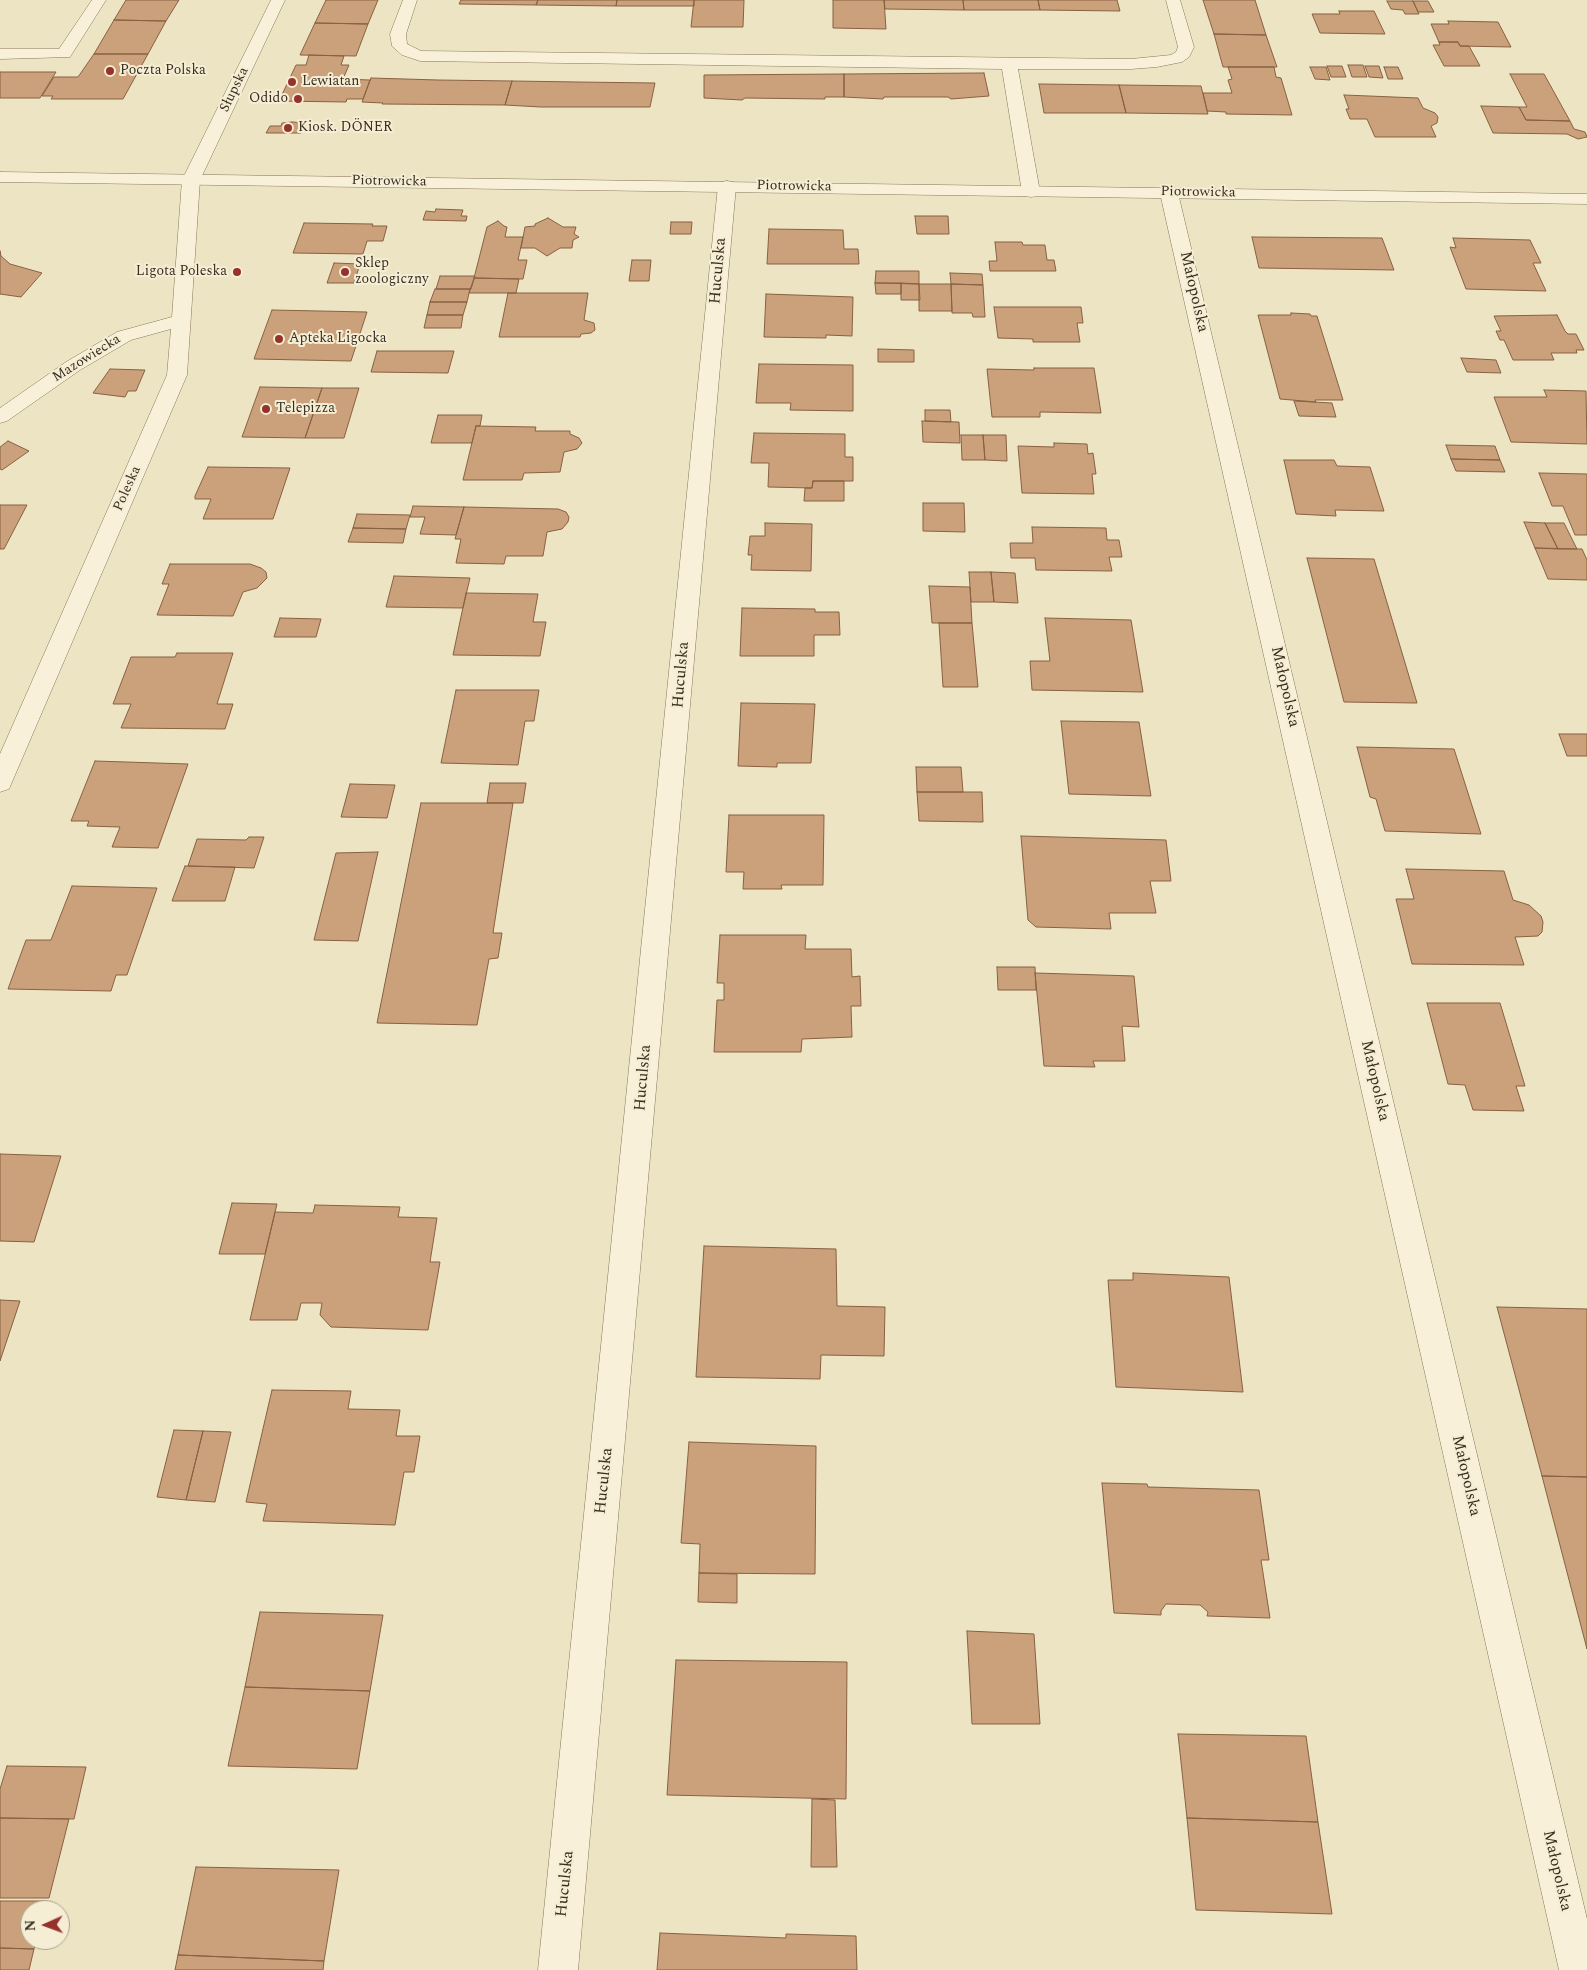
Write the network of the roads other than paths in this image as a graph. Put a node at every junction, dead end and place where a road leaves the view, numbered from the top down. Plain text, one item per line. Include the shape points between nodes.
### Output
1 (99, 0) edge
2 (278, 0) edge
3 (410, 0) edge
4 (1173, 0) edge
5 (0, 54) edge
6 (1009, 64) junction
7 (0, 177) edge
8 (191, 180) junction
9 (727, 186) junction
10 (1031, 192) junction
11 (1169, 193) junction
12 (1587, 199) edge
13 (182, 320) junction
14 (0, 418) edge
15 (0, 782) edge
16 (558, 1970) edge
17 (1579, 1970) edge

1 - 5 street via 64,54
2 - 8 street, Słupska
3 - 6 street via 398,34 400,46 420,56
4 - 6 street via 1186,47 1176,59 1130,64
6 - 10 street
7 - 8 street, Piotrowicka
8 - 9 street, Piotrowicka
8 - 13 street, Poleska
9 - 10 street, Piotrowicka
9 - 16 street, Huculska
10 - 11 street, Piotrowicka
11 - 12 street, Piotrowicka
11 - 17 street, Małopolska
13 - 14 street, Mazowiecka via 124,336 73,366
13 - 15 street, Poleska via 177,375

